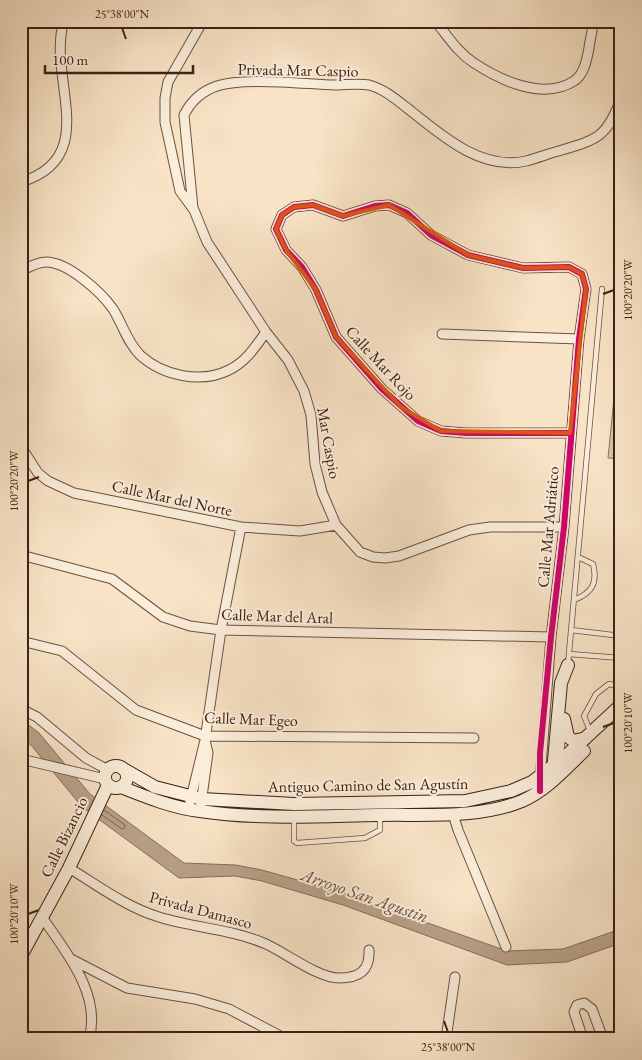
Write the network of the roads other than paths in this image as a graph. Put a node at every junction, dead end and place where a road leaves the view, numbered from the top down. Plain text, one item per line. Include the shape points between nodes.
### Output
1 (64, 21) edge
2 (205, 21) edge
3 (299, 21) edge
4 (316, 21) edge
5 (435, 21) edge
6 (593, 21) edge
7 (621, 98) edge
8 (21, 182) edge
9 (194, 210) junction
10 (21, 271) edge
11 (585, 281) joint
12 (602, 288) dead end
13 (266, 332) junction
14 (442, 334) dead end
15 (579, 339) junction
16 (570, 433) junction
17 (21, 447) edge
18 (336, 525) junction
19 (241, 527) junction
20 (564, 527) junction
21 (21, 555) edge
22 (578, 557) junction
23 (574, 600) junction
24 (221, 630) junction
25 (571, 630) junction
26 (621, 636) edge
27 (550, 637) junction
28 (21, 641) edge
29 (621, 658) edge
30 (569, 659) junction
31 (621, 687) edge
32 (621, 705) edge
33 (21, 709) edge
34 (621, 717) edge
35 (564, 719) junction
36 (589, 736) junction
37 (205, 738) junction
38 (474, 738) dead end
39 (564, 757) junction
40 (21, 759) edge
41 (539, 777) junction
42 (112, 778) junction
43 (552, 782) junction
44 (540, 791) junction
45 (196, 804) junction
46 (294, 804) junction
47 (453, 814) junction
48 (380, 815) junction
49 (294, 817) junction
50 (68, 868) junction
51 (42, 917) junction
52 (506, 947) dead end
53 (369, 950) dead end
54 (21, 956) edge
55 (71, 959) junction
56 (455, 977) dead end
57 (89, 1039) edge
58 (286, 1039) edge
59 (446, 1039) edge
60 (583, 1039) edge
61 (603, 1039) edge

1 - 8 street via 60,52 68,135 61,153 47,170
2 - 9 street via 168,82 165,98 164,122 180,191
3 - 4 street
5 - 6 street via 453,46 496,76 509,83 556,89 575,81 585,66
7 - 9 street, Privada Mar Caspio via 604,132 590,141 524,161 508,161 483,158 459,148 390,95 369,85 240,82 219,85 194,100 184,115
9 - 13 street, Mar Caspio via 207,242
10 - 13 street via 44,262 68,268 112,308 140,355 169,373 209,376 230,370 245,358
11 - 15 street, Calle Mar Adriático
11 - 16 street, Calle Mar Rojo via 582,274 570,267 523,268 468,255 431,235 407,213 389,205 342,216 313,206 294,207 282,215 276,229 286,250 302,267 316,290 336,336 382,388 418,421 441,431 466,433
12 - 22 lane
13 - 18 street, Mar Caspio via 288,360 304,391 315,464
14 - 15 street
15 - 16 street, Calle Mar Adriático
16 - 20 street, Calle Mar Adriático
17 - 19 street, Calle Mar del Norte via 38,473 74,493
18 - 19 street, Calle Mar del Norte via 300,531
18 - 20 street, Mar Caspio via 360,552 386,558 469,530
19 - 24 street
20 - 27 street, Calle Mar Adriático
21 - 24 street, Calle Mar del Aral via 112,578 163,617 190,626
22 - 23 lane
22 - 23 lane via 594,564 596,574 590,592
23 - 25 lane
24 - 27 street, Calle Mar del Aral
24 - 37 street
25 - 26 lane
25 - 30 lane
27 - 41 street, Calle Mar Adriático
28 - 37 street, Calle Mar Egeo via 62,651 136,710
29 - 30 lane
30 - 35 lane
30 - 39 street via 561,683
31 - 36 lane via 616,684 606,686 596,694 585,711
32 - 36 street, Antiguo Camino de San Agustín
33 - 42 street via 37,717
34 - 39 street, Antiguo Camino de San Agustín
35 - 36 street via 568,737 574,741
35 - 39 lane
36 - 39 street, Antiguo Camino de San Agustín
37 - 38 street, Calle Mar Egeo
37 - 45 street via 208,753
39 - 41 street, Antiguo Camino de San Agustín
39 - 43 street
39 - 43 street, Antiguo Camino de San Agustín
40 - 42 street
41 - 44 street, Calle Mar Adriático
41 - 46 street, Antiguo Camino de San Agustín via 511,791 465,801
42 - 45 street, Antiguo Camino de San Agustín via 155,787
42 - 45 street, Antiguo Camino de San Agustín via 154,800
42 - 50 street, Calle Bizancio
43 - 44 street, Antiguo Camino de San Agustín
44 - 47 street, Antiguo Camino de San Agustín via 500,808
45 - 46 street, Antiguo Camino de San Agustín
45 - 49 street, Antiguo Camino de San Agustín
46 - 49 lane
47 - 48 street, Antiguo Camino de San Agustín
47 - 52 street
48 - 49 street, Antiguo Camino de San Agustín
48 - 49 lane via 380,830 365,838 297,843 294,841
50 - 51 street, Calle Bizancio
50 - 53 street, Privada Damasco via 148,913 267,944 332,978 362,974 368,966
51 - 54 street, Calle Bizancio
51 - 55 street
55 - 57 street via 90,1004
55 - 58 street via 127,988 196,998 229,1009
56 - 59 street
60 - 61 street via 574,1012 577,1005 584,1003 592,1009

